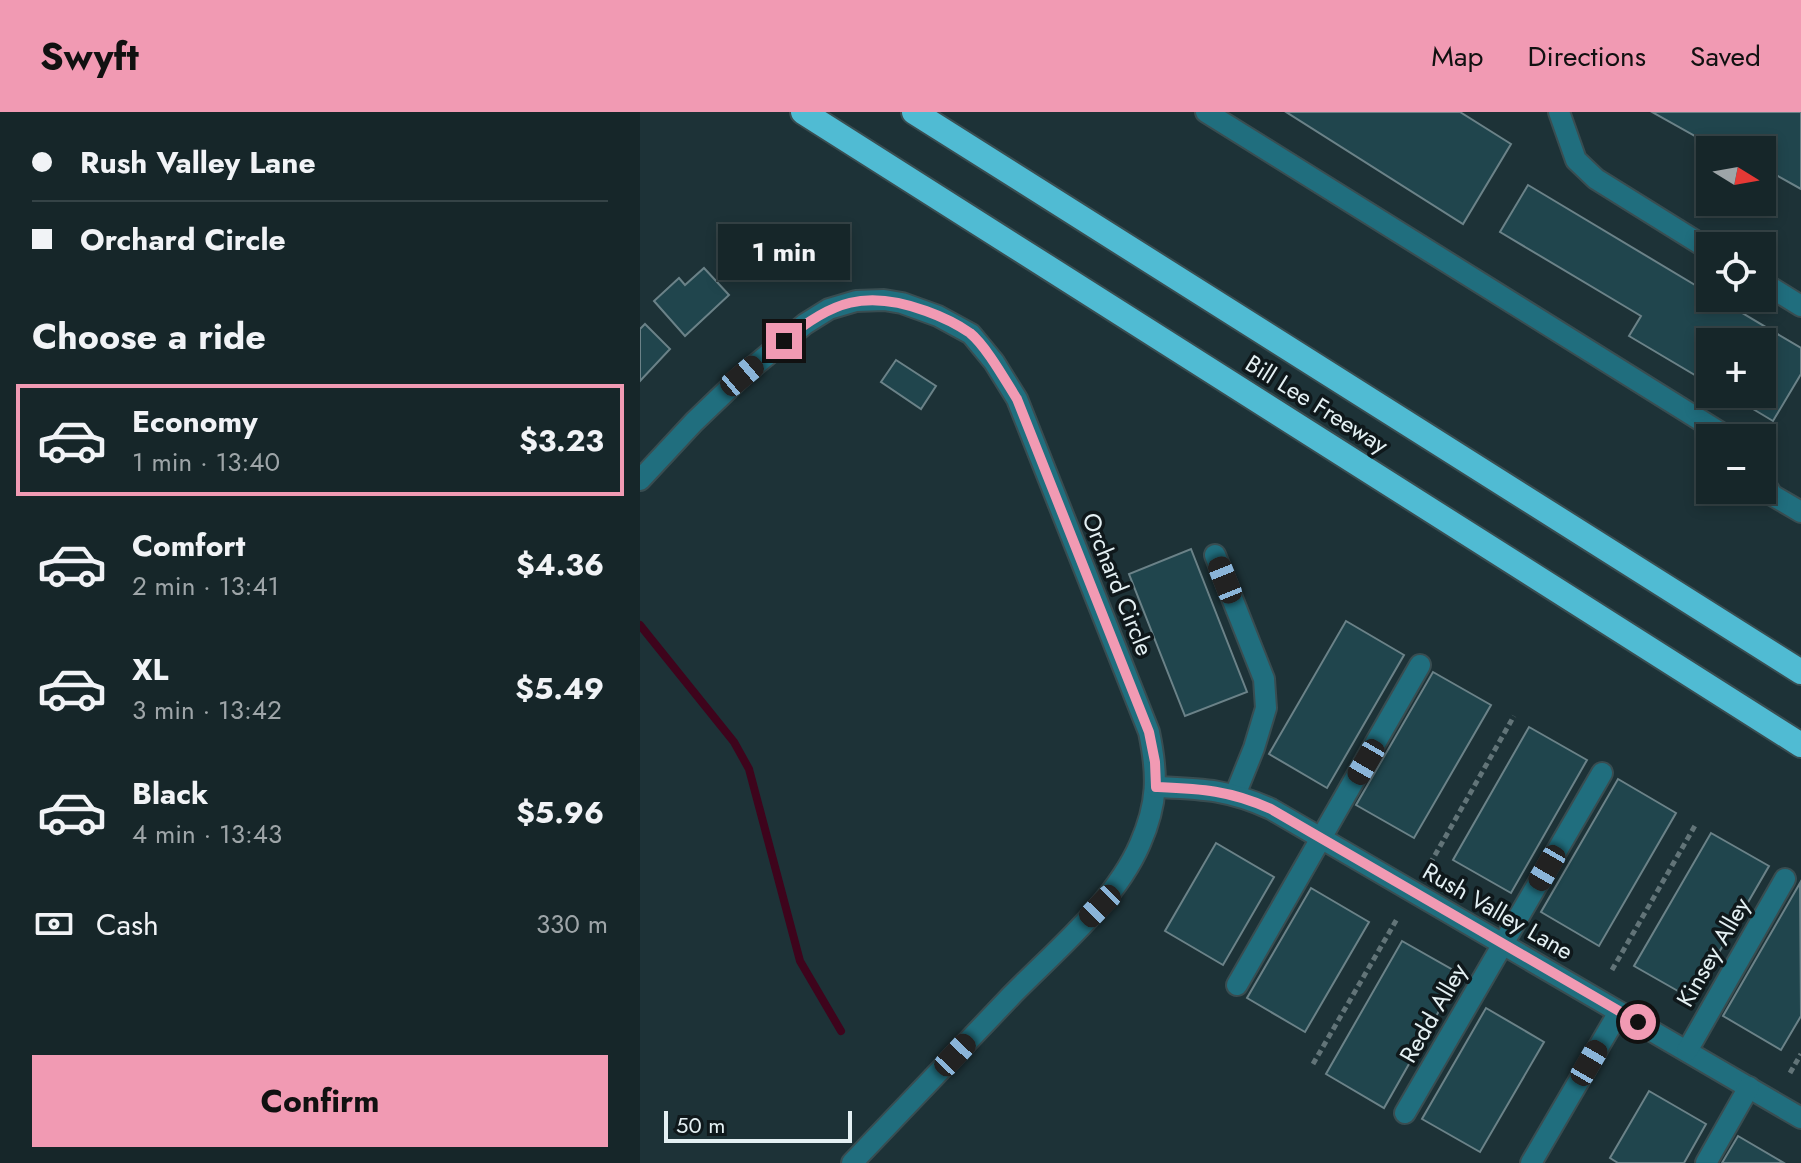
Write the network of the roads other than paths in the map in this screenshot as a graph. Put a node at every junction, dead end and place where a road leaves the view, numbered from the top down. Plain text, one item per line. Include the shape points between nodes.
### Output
1 (803, 112) edge
2 (914, 112) edge
3 (1206, 112) edge
4 (1559, 112) edge
5 (1696, 241) edge
6 (1776, 291) edge
7 (1801, 306) edge
8 (1707, 424) edge
9 (640, 480) edge
10 (1776, 497) edge
11 (1801, 512) edge
12 (1215, 555) dead end
13 (1420, 665) dead end
14 (1801, 672) edge
15 (1801, 745) edge
16 (1602, 773) dead end
17 (1156, 787) junction
18 (1235, 795) junction
19 (1322, 838) junction
20 (1785, 879) dead end
21 (1503, 945) junction
22 (1237, 985) dead end
23 (1619, 1012) junction
24 (1687, 1051) junction
25 (1749, 1087) junction
26 (1405, 1113) dead end
27 (1801, 1118) edge
28 (852, 1163) edge
29 (1531, 1163) edge
30 (1706, 1163) edge

1 - 15 highway, Bill Lee Freeway
2 - 14 highway, Bill Lee Freeway
3 - 8 street
4 - 5 street via 1576,160 1596,179
6 - 7 street
9 - 17 street, Orchard Circle via 717,398 829,309 856,301 902,303 971,334 1017,399 1149,732
10 - 11 street
12 - 18 street via 1264,679 1266,708
13 - 19 street
16 - 21 street, Redd Alley
17 - 18 street, Rush Valley Lane
17 - 28 street, Orchard Circle via 1150,819 1122,879
18 - 19 street, Rush Valley Lane
19 - 21 street, Rush Valley Lane
19 - 22 street
20 - 24 street, Kinsey Alley
21 - 23 street, Rush Valley Lane
21 - 26 street, Redd Alley
23 - 24 street, Rush Valley Lane
23 - 29 street
24 - 25 street, Rush Valley Lane
25 - 27 street, Rush Valley Lane
25 - 30 street

